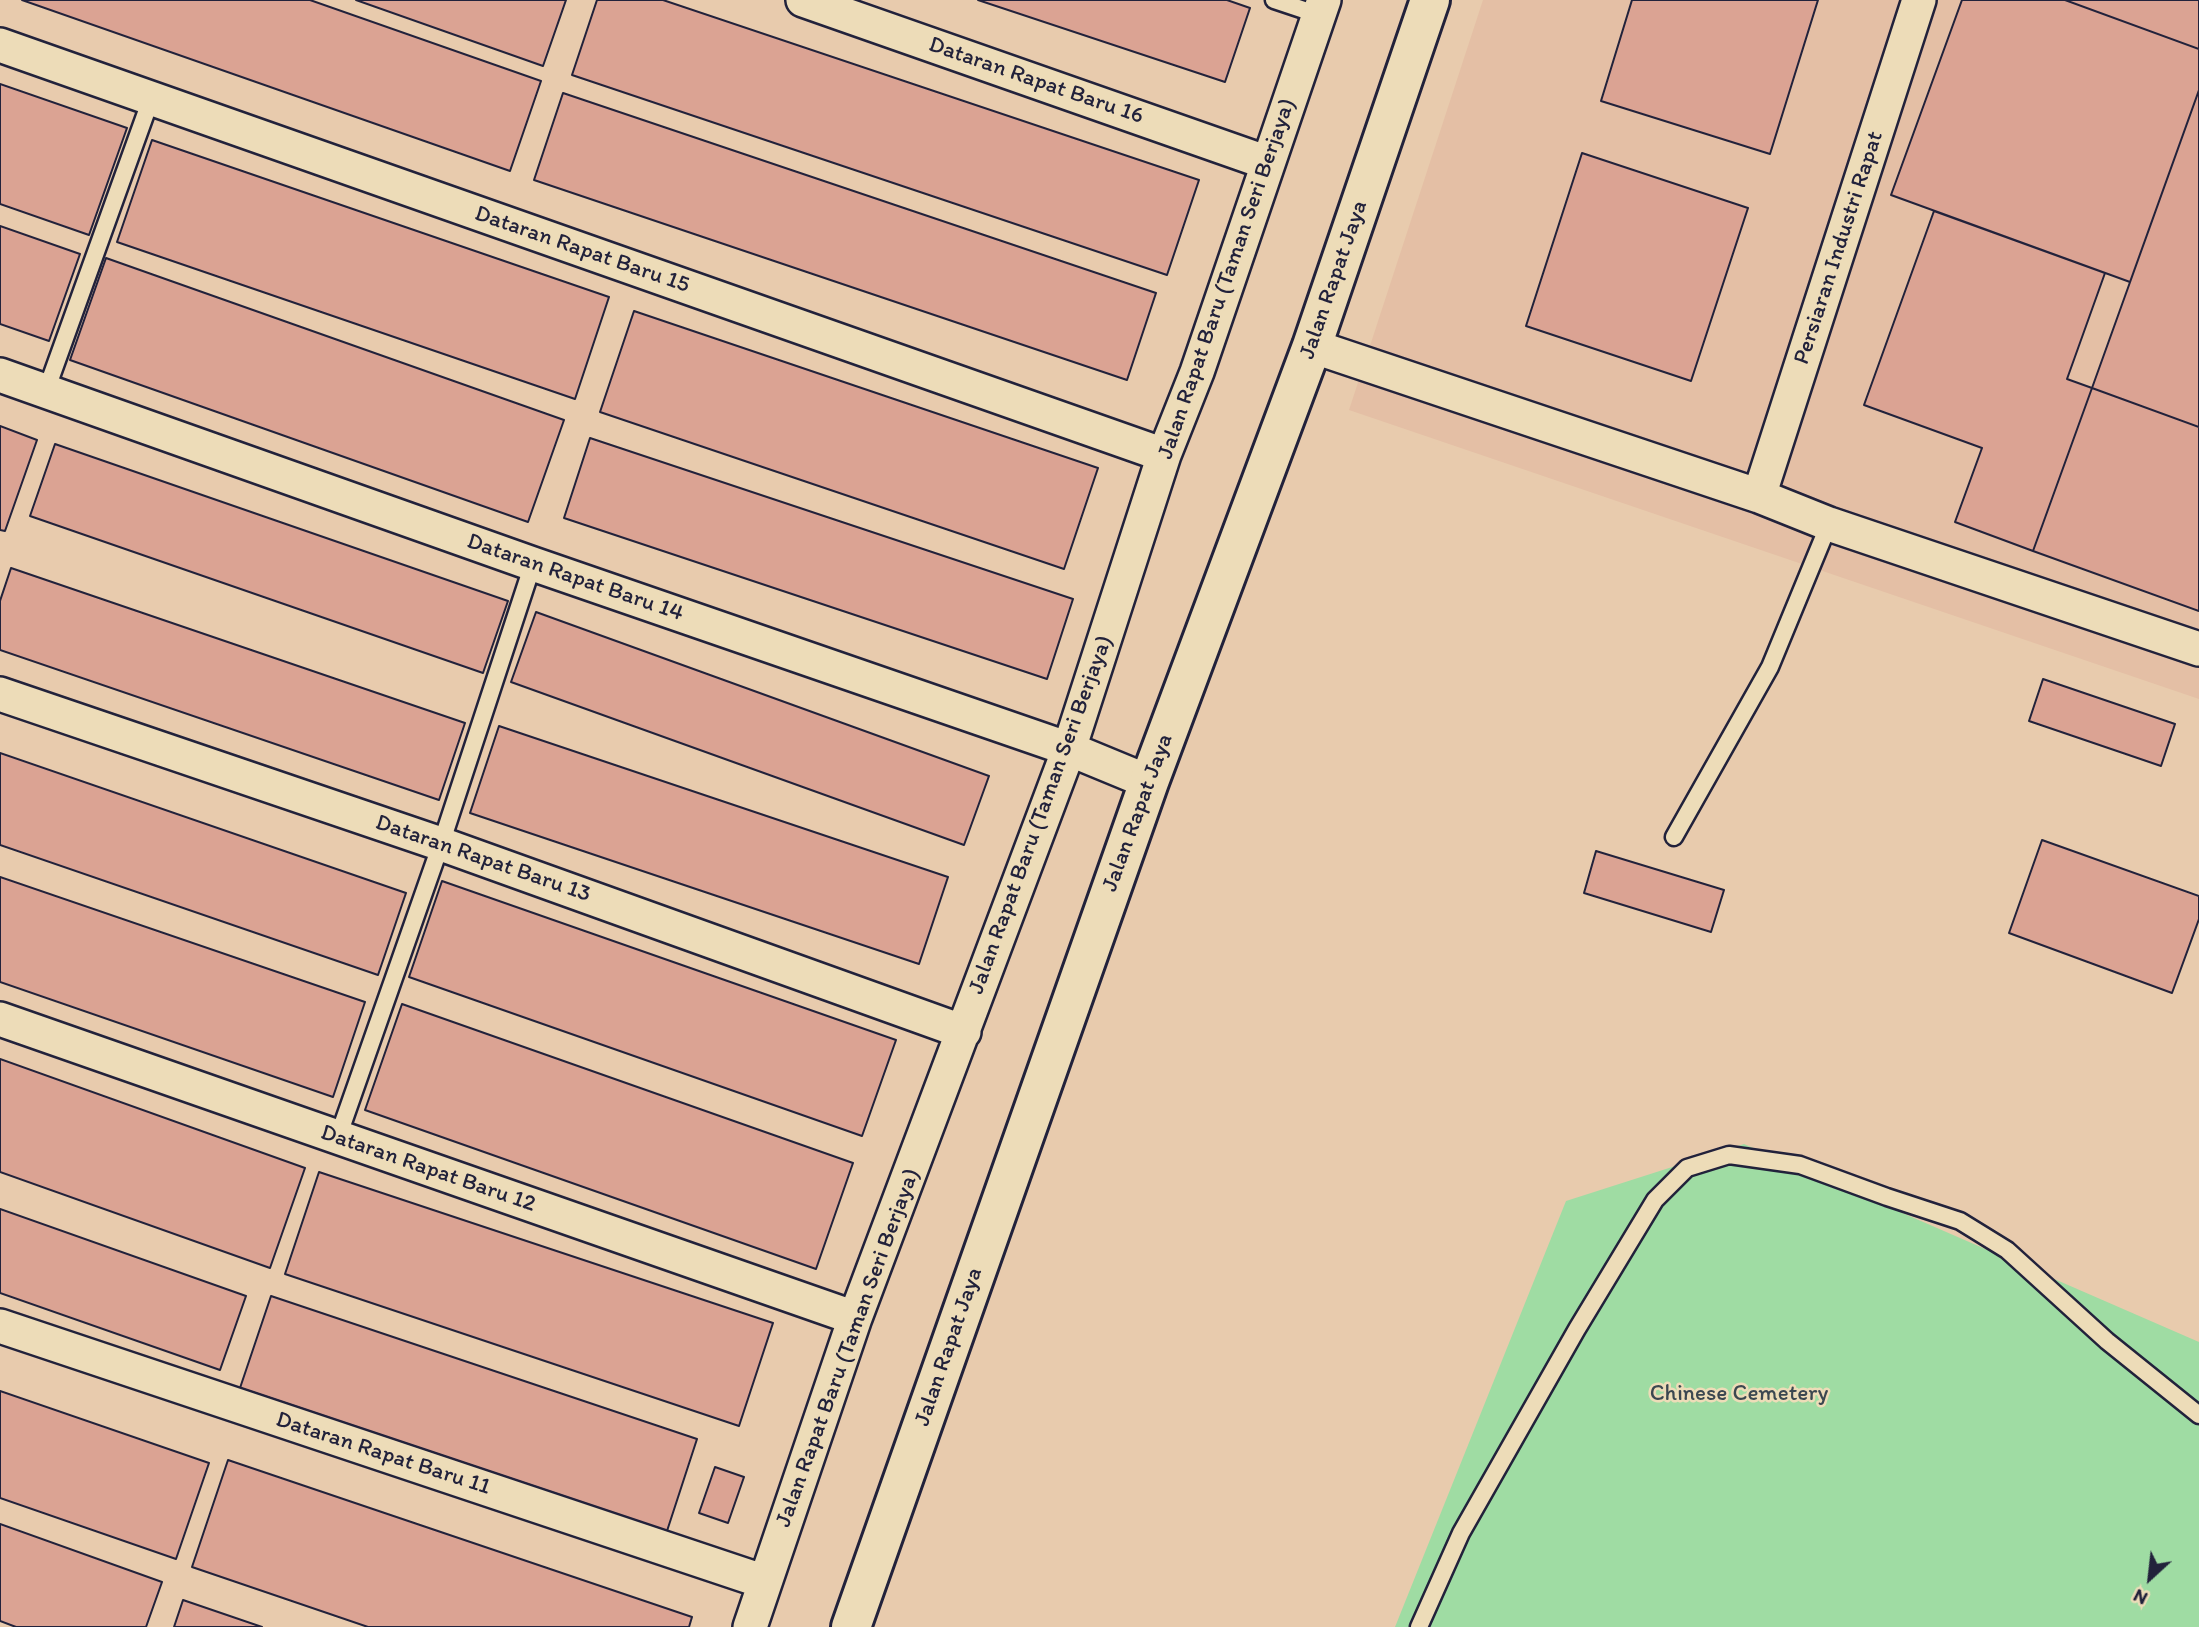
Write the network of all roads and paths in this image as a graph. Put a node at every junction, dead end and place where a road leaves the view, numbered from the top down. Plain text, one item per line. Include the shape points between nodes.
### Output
1 (803, 0) edge
2 (1274, 0) edge
3 (1430, 0) edge
4 (1919, 0) edge
5 (1321, 8) edge
6 (0, 46) edge
7 (151, 99) junction
8 (1268, 163) junction
9 (1312, 346) junction
10 (0, 375) edge
11 (46, 391) junction
12 (1164, 455) junction
13 (1759, 496) junction
14 (1829, 524) junction
15 (533, 564) junction
16 (2199, 649) edge
17 (0, 694) edge
18 (1069, 749) junction
19 (1149, 782) junction
20 (1674, 837) dead end
21 (441, 844) junction
22 (0, 1019) edge
23 (964, 1032) junction
24 (338, 1137) junction
25 (855, 1318) junction
26 (0, 1326) edge
27 (2199, 1415) edge
28 (765, 1582) junction
29 (750, 1627) edge
30 (851, 1627) edge
31 (1419, 1627) edge

1 - 8 street, Dataran Rapat Baru 16
2 - 5 lane
3 - 9 street, Jalan Rapat Jaya
4 - 13 street, Persiaran Industri Rapat
5 - 8 street, Jalan Rapat Baru (Taman Seri Berjaya)
6 - 7 street, Dataran Rapat Baru 15
7 - 11 lane
7 - 12 street, Dataran Rapat Baru 15
8 - 12 street, Jalan Rapat Baru (Taman Seri Berjaya)
9 - 13 street
9 - 19 street, Jalan Rapat Jaya
10 - 11 street, Dataran Rapat Baru 14
11 - 15 street, Dataran Rapat Baru 14
12 - 18 street, Jalan Rapat Baru (Taman Seri Berjaya)
13 - 14 street
14 - 16 street
14 - 20 lane via 1770,667
15 - 18 street, Dataran Rapat Baru 14
15 - 21 lane
17 - 21 street, Dataran Rapat Baru 13
18 - 19 street, Dataran Rapat Baru 14
18 - 23 street, Jalan Rapat Baru (Taman Seri Berjaya)
19 - 30 street, Jalan Rapat Jaya
21 - 23 street, Dataran Rapat Baru 13
21 - 24 lane
22 - 24 street, Dataran Rapat Baru 12
23 - 25 street, Jalan Rapat Baru (Taman Seri Berjaya)
24 - 25 street, Dataran Rapat Baru 12
25 - 28 street, Jalan Rapat Baru (Taman Seri Berjaya)
26 - 28 street, Dataran Rapat Baru 11
27 - 31 lane via 2007,1250 1960,1221 1800,1165 1729,1155 1687,1168 1655,1200 1461,1533
28 - 29 street, Jalan Rapat Baru (Taman Seri Berjaya)

